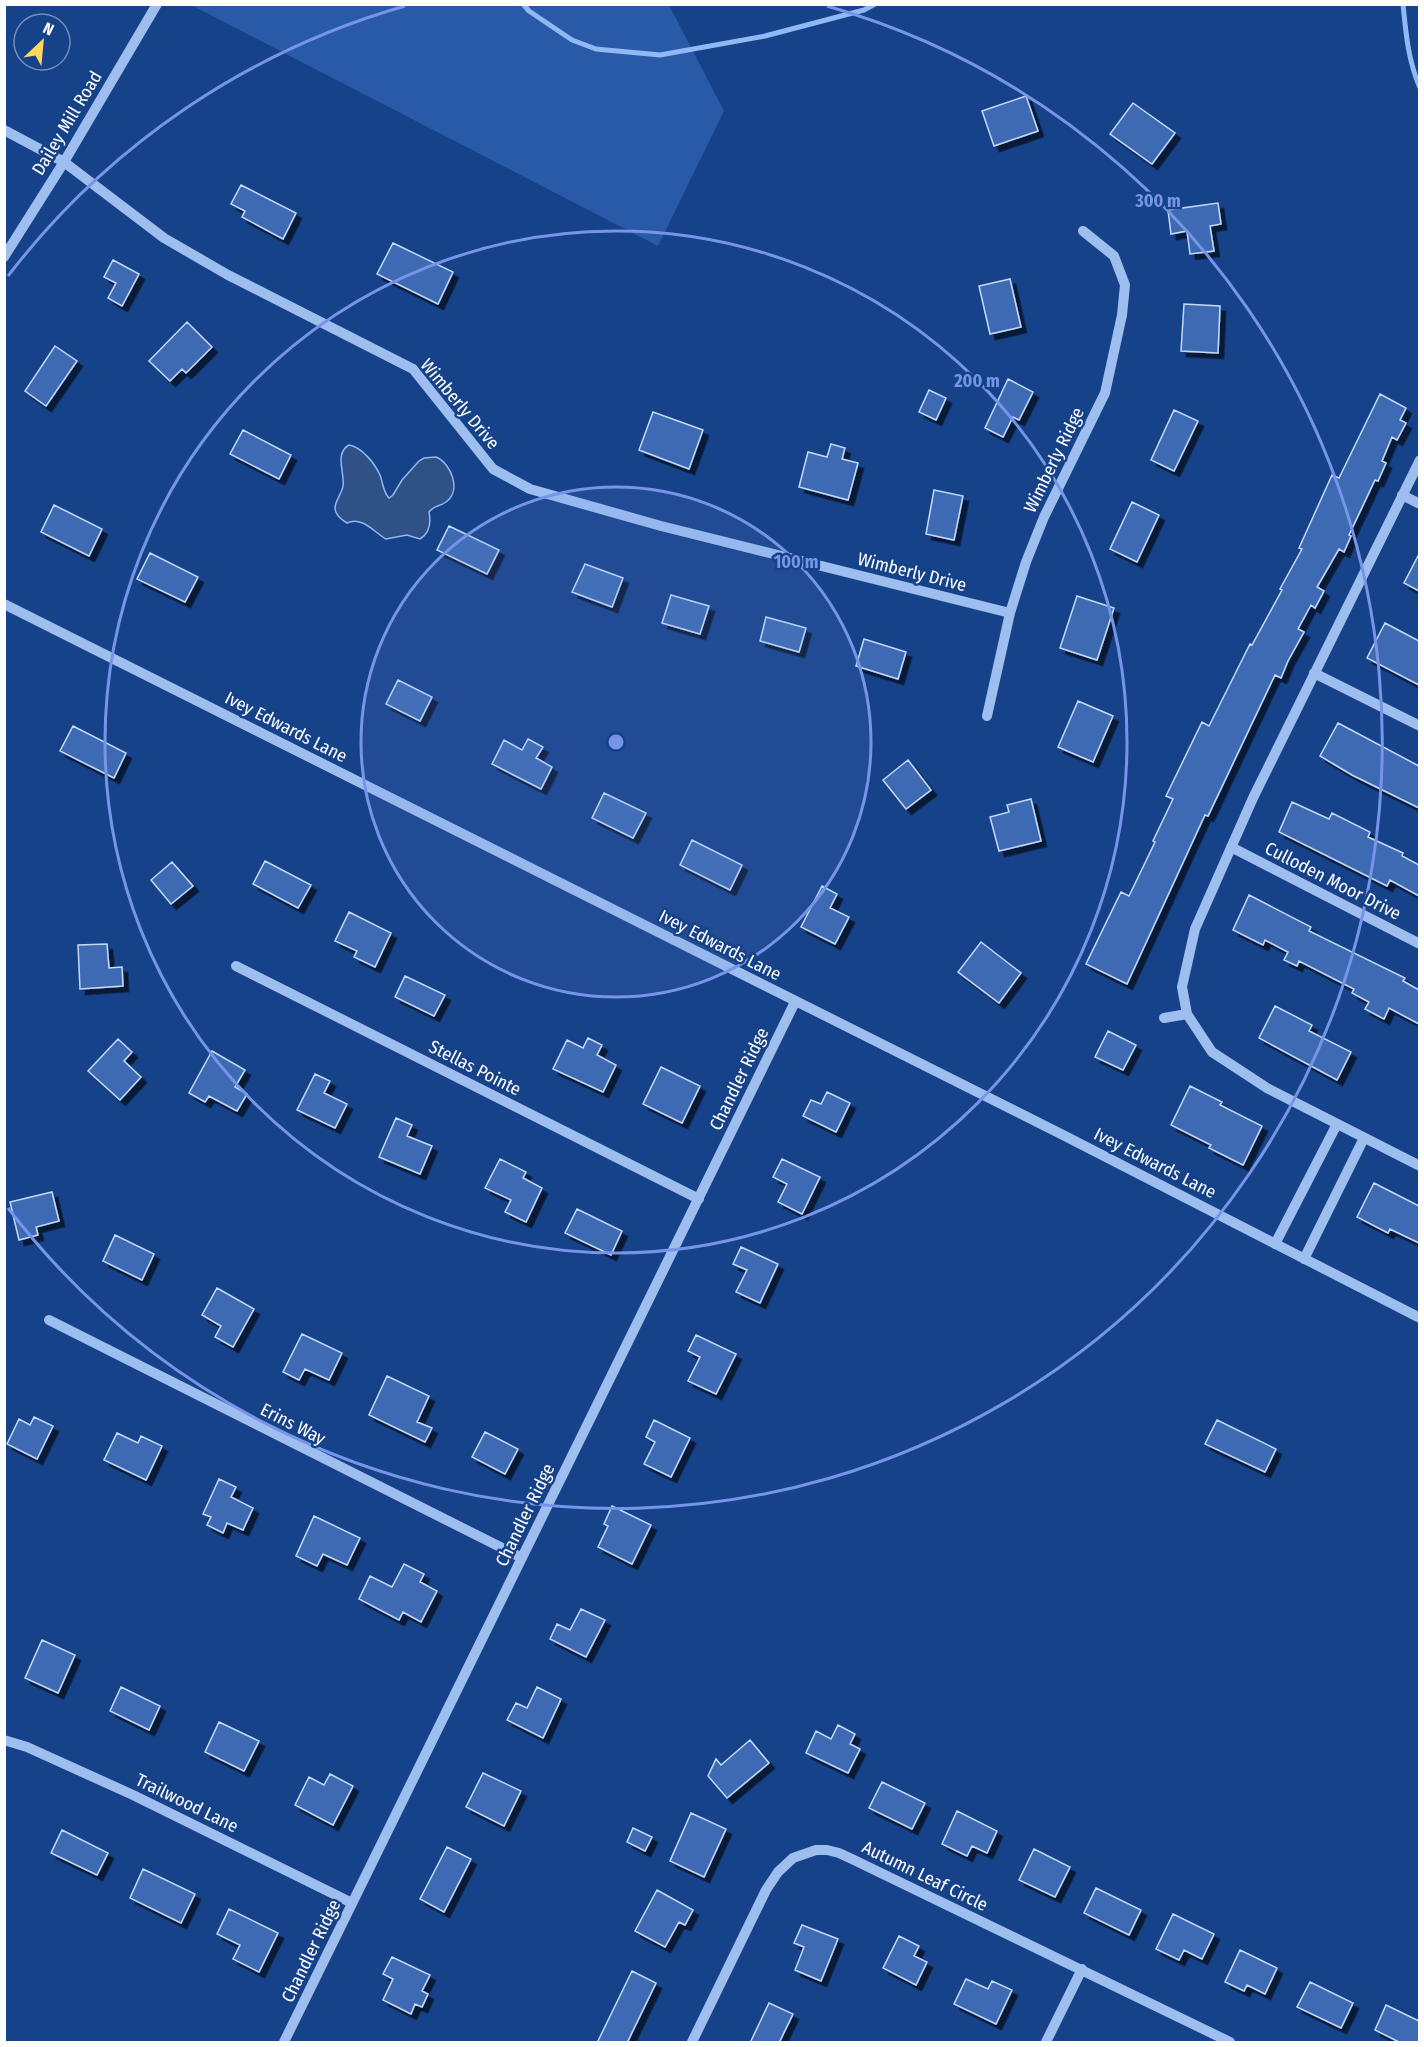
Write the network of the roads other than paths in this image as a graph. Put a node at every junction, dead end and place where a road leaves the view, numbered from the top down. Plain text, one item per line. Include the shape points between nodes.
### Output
1 (157, 4) edge
2 (4, 130) edge
3 (64, 162) junction
4 (1083, 231) dead end
5 (4, 257) edge
6 (1419, 460) edge
7 (1402, 495) junction
8 (1419, 504) edge
9 (4, 604) edge
10 (1010, 614) junction
11 (1314, 673) junction
12 (987, 716) dead end
13 (1419, 726) edge
14 (1231, 847) junction
15 (1419, 944) edge
16 (236, 966) dead end
17 (795, 1002) junction
18 (1187, 1014) junction
19 (1164, 1018) dead end
20 (1337, 1124) junction
21 (1364, 1138) junction
22 (1419, 1166) edge
23 (699, 1199) junction
24 (1275, 1244) junction
25 (1304, 1259) junction
26 (1419, 1318) edge
27 (49, 1320) dead end
28 (522, 1558) junction
29 (4, 1740) edge
30 (352, 1903) junction
31 (1082, 1970) junction
32 (284, 2043) edge
33 (692, 2043) edge
34 (1046, 2043) edge
35 (1230, 2043) edge

1 - 3 street, Dailey Mill Road
2 - 3 street, Wimberly Drive
3 - 5 street, Dailey Mill Road
3 - 10 street, Wimberly Drive via 164,238 413,369 493,470 530,489
4 - 10 street, Wimberly Ridge via 1114,256 1125,285 1122,315 1105,393 1044,517
6 - 7 street
7 - 8 street
7 - 11 street
9 - 17 street, Ivey Edwards Lane
10 - 12 street, Wimberly Ridge
11 - 13 street
11 - 14 street
14 - 15 street, Culloden Moor Drive
14 - 18 street via 1195,929 1182,987
16 - 23 street, Stellas Pointe
17 - 23 street, Chandler Ridge
17 - 24 street, Ivey Edwards Lane
18 - 19 street
18 - 20 street via 1212,1052 1267,1088
20 - 21 street
20 - 24 street
21 - 22 street
21 - 25 street
23 - 28 street, Chandler Ridge
24 - 25 street, Ivey Edwards Lane
25 - 26 street, Ivey Edwards Lane
27 - 28 street, Erins Way
28 - 30 street, Chandler Ridge
29 - 30 street, Trailwood Lane via 123,1790
30 - 32 street, Chandler Ridge
31 - 33 street, Autumn Leaf Circle via 839,1853 816,1850 793,1858 772,1880
31 - 34 street
31 - 35 street, Autumn Leaf Circle

